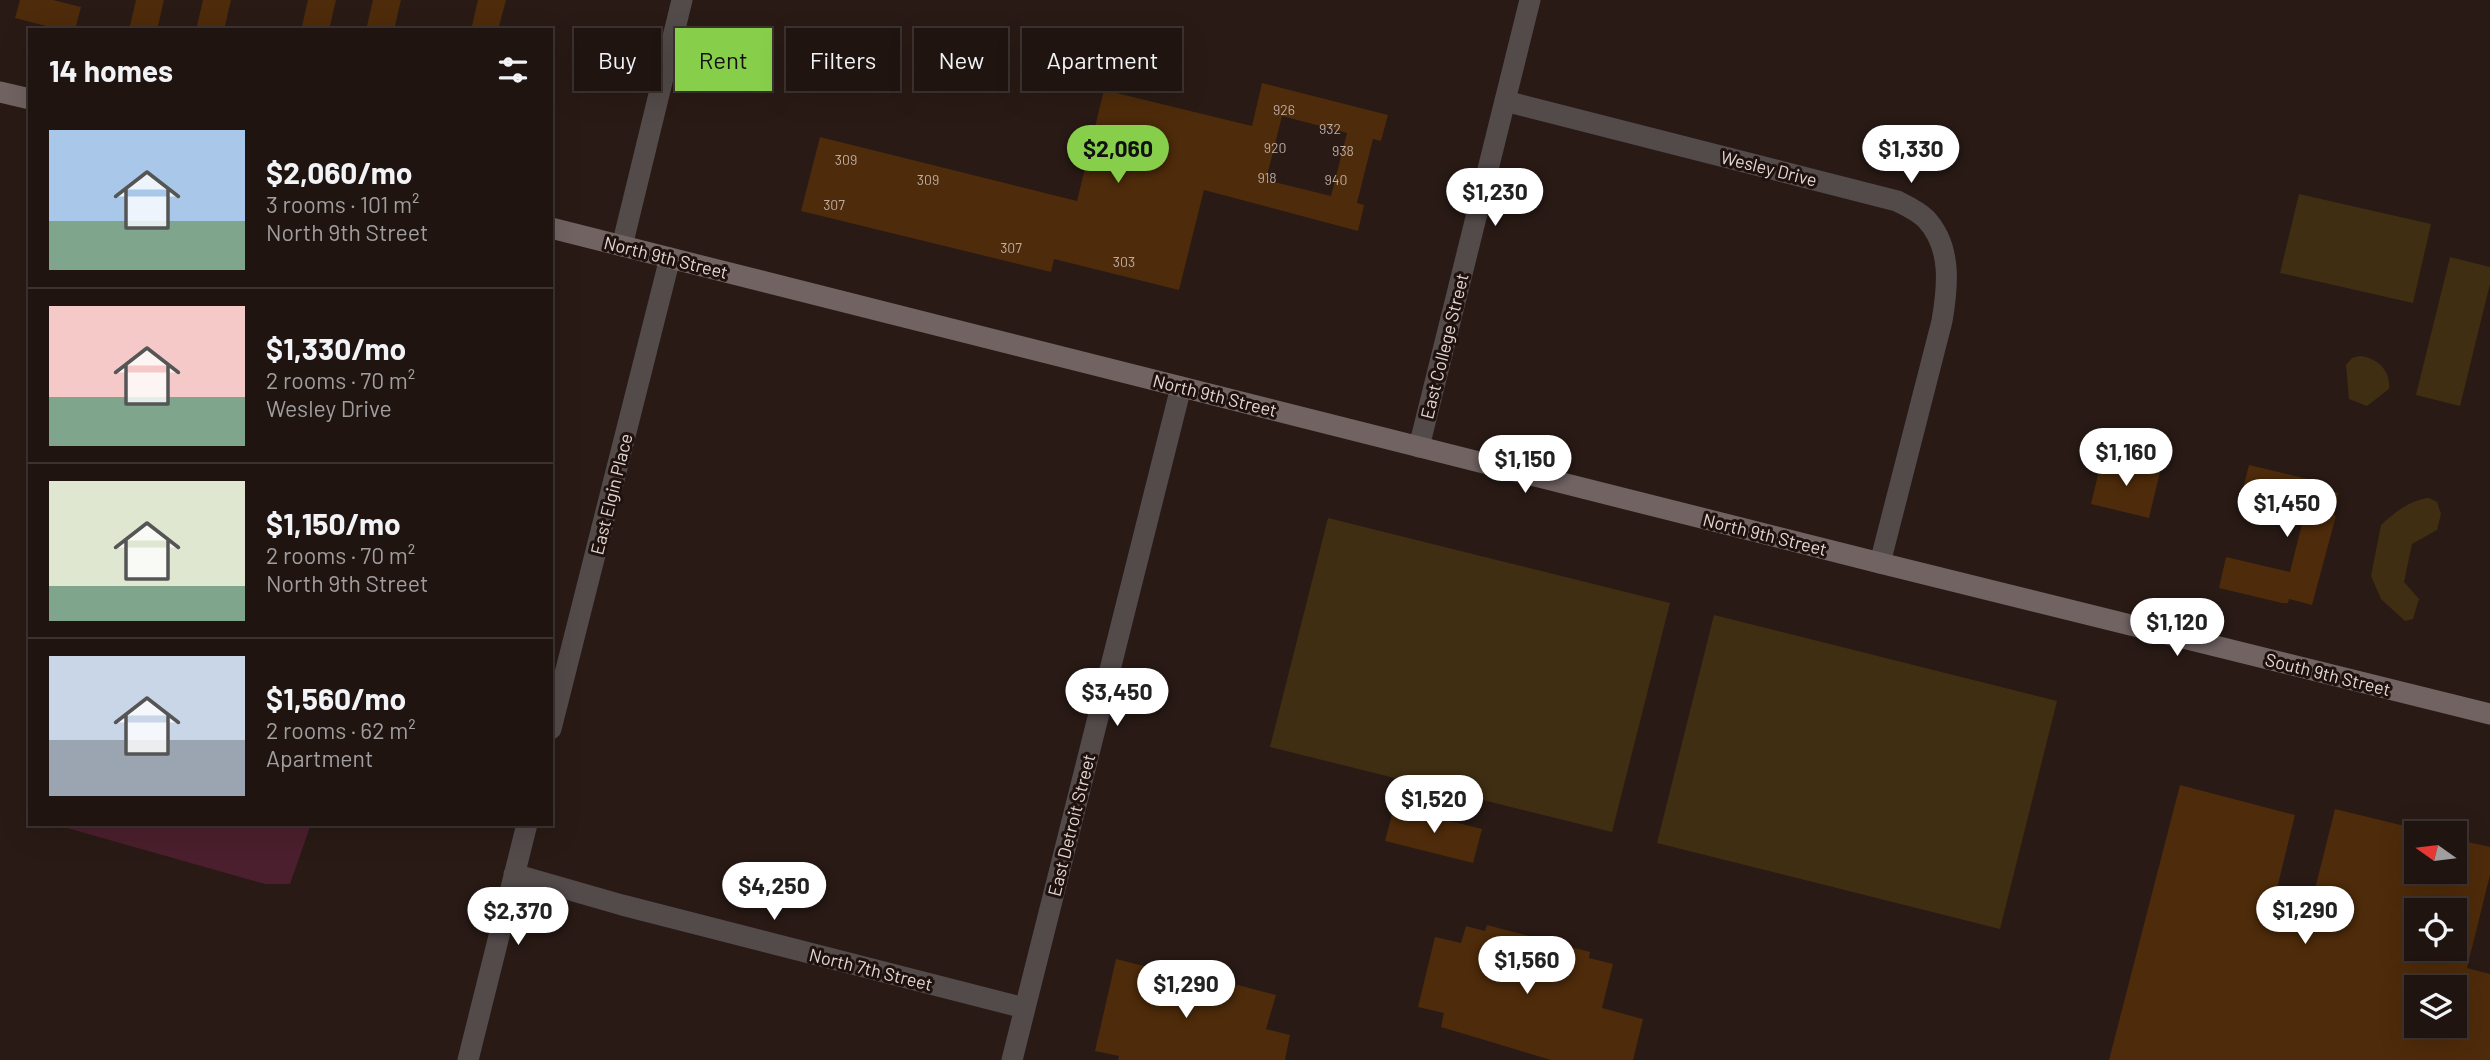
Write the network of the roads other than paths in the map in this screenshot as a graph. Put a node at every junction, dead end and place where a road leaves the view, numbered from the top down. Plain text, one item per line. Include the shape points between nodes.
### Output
1 (682, 0) edge
2 (1530, 0) edge
3 (0, 92) edge
4 (28, 99) edge
5 (1505, 101) junction
6 (553, 229) edge
7 (622, 246) junction
8 (670, 258) junction
9 (1181, 387) junction
10 (1419, 447) junction
11 (1880, 563) junction
12 (2490, 714) edge
13 (553, 721) edge
14 (526, 826) edge
15 (514, 874) junction
16 (1024, 1008) junction
17 (468, 1060) edge
18 (1012, 1060) edge

1 - 7 street
2 - 5 street, East College Street
3 - 4 main road
5 - 10 street, East College Street
5 - 11 street, Wesley Drive via 1897,201 1925,218 1941,244 1947,293
6 - 7 main road, North 9th Street
7 - 8 main road, North 9th Street
8 - 9 main road, North 9th Street
8 - 13 street, East Elgin Place
9 - 10 main road, North 9th Street
9 - 16 street, East Detroit Street
10 - 11 main road, North 9th Street
11 - 12 main road, South 9th Street
14 - 15 street
15 - 16 street, North 7th Street
15 - 17 street
16 - 18 street, East Detroit Street

